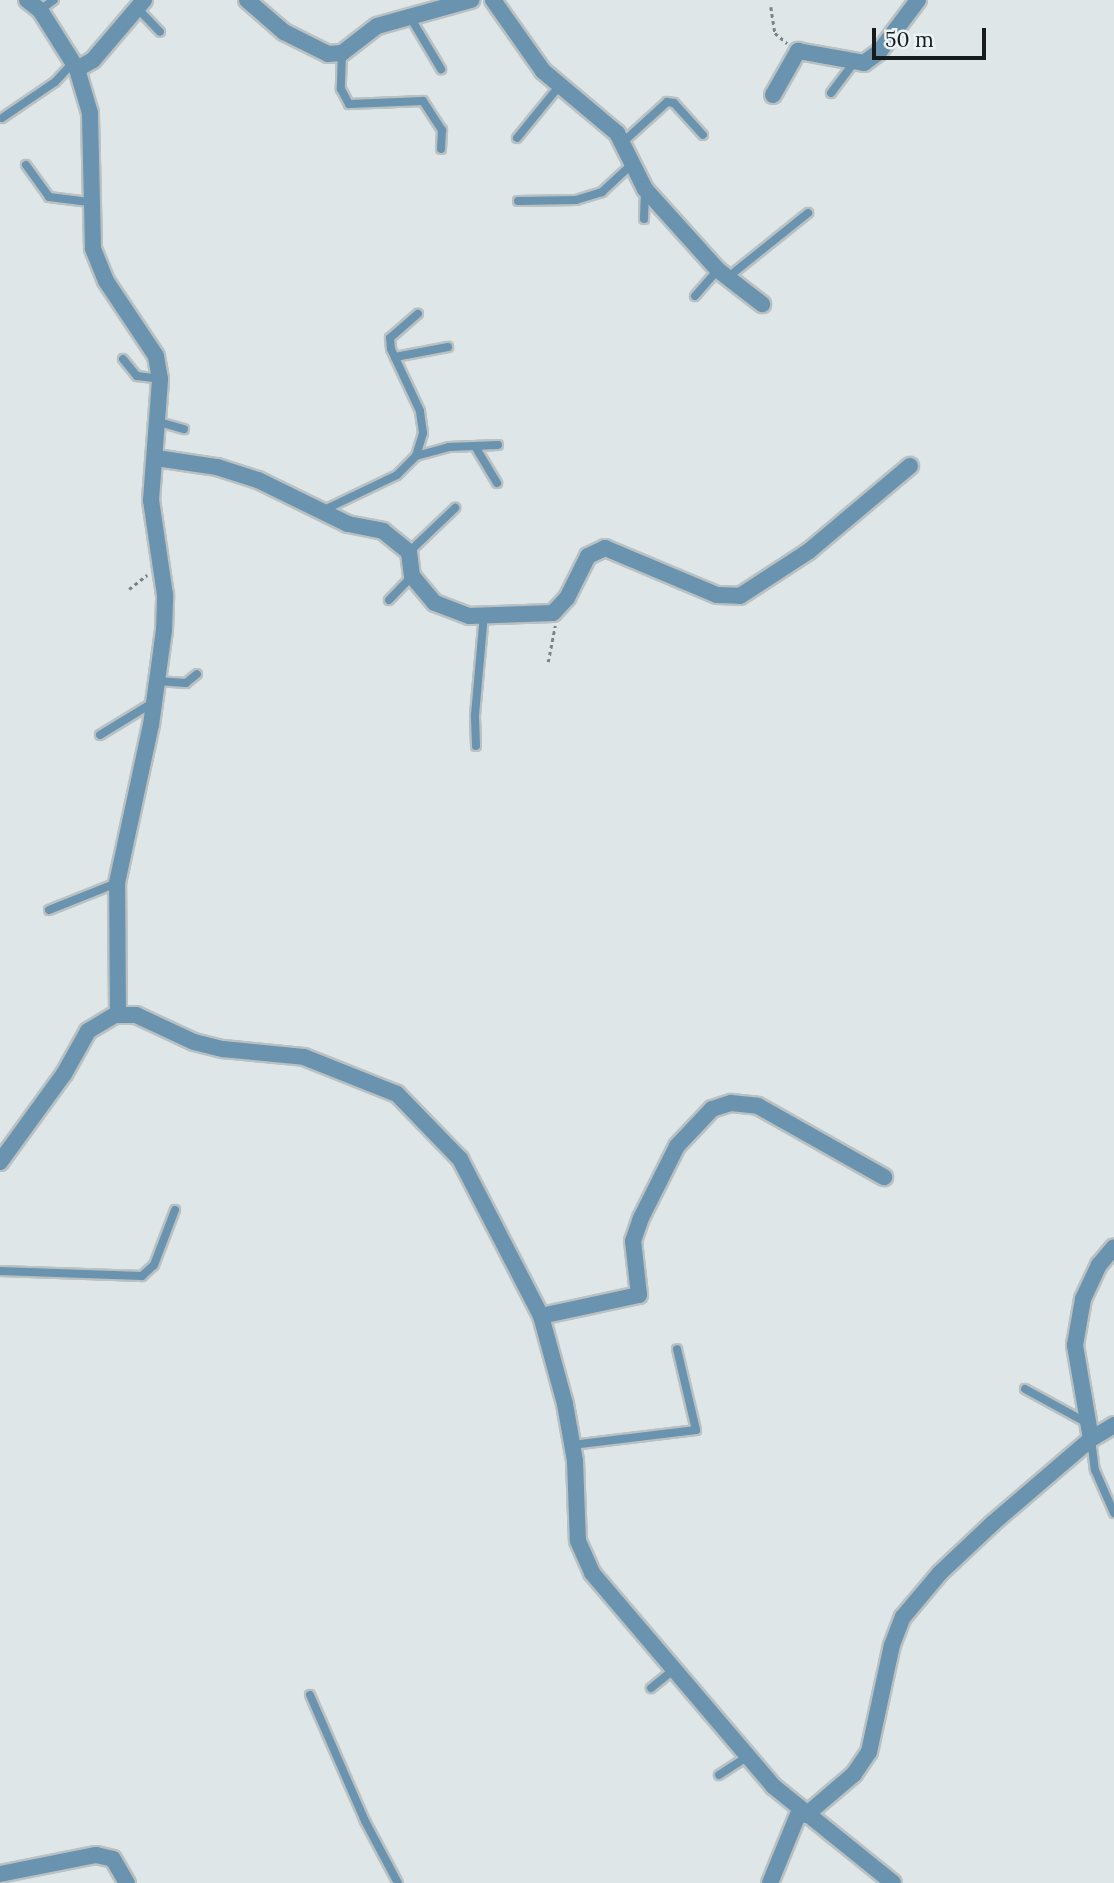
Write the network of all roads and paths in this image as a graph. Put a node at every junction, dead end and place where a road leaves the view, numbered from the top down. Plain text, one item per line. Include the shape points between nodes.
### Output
1 (54, 0) edge
2 (247, 0) edge
3 (471, 0) edge
4 (493, 0) edge
5 (918, 0) edge
6 (141, 4) edge
7 (34, 5) edge
8 (771, 7) dead end
9 (408, 14) junction
10 (160, 32) dead end
11 (798, 51) junction
12 (342, 53) junction
13 (854, 62) junction
14 (75, 66) junction
15 (441, 69) dead end
16 (560, 85) junction
17 (831, 93) dead end
18 (773, 95) dead end
19 (2, 118) edge
20 (702, 135) dead end
21 (517, 138) dead end
22 (622, 143) junction
23 (440, 149) dead end
24 (26, 165) dead end
25 (630, 166) junction
26 (645, 190) junction
27 (518, 201) dead end
28 (89, 202) junction
29 (808, 213) dead end
30 (644, 219) dead end
31 (723, 274) junction
32 (695, 296) dead end
33 (762, 304) dead end
34 (418, 314) dead end
35 (448, 348) dead end
36 (395, 357) junction
37 (122, 359) dead end
38 (160, 379) junction
39 (159, 422) junction
40 (184, 429) dead end
41 (498, 445) dead end
42 (476, 448) junction
43 (416, 456) junction
44 (156, 458) junction
45 (910, 466) dead end
46 (497, 483) dead end
47 (455, 509) dead end
48 (324, 510) junction
49 (409, 552) junction
50 (158, 566) junction
51 (412, 576) junction
52 (129, 589) dead end
53 (389, 600) dead end
54 (553, 613) junction
55 (484, 615) junction
56 (548, 662) dead end
57 (197, 674) dead end
58 (157, 681) junction
59 (154, 702) junction
60 (100, 735) dead end
61 (477, 746) dead end
62 (117, 883) junction
63 (49, 910) dead end
64 (118, 1015) junction
65 (0, 1162) edge
66 (884, 1177) dead end
67 (175, 1210) dead end
68 (1114, 1247) edge
69 (0, 1271) edge
70 (541, 1316) junction
71 (677, 1349) dead end
72 (1025, 1389) dead end
73 (1114, 1425) edge
74 (1089, 1431) junction
75 (572, 1445) junction
76 (1114, 1513) edge
77 (673, 1670) junction
78 (651, 1688) dead end
79 (310, 1695) dead end
80 (747, 1757) junction
81 (719, 1775) dead end
82 (803, 1812) junction
83 (0, 1874) edge
84 (127, 1883) edge
85 (398, 1883) edge
86 (770, 1883) edge
87 (893, 1883) edge

1 - 7 lane
2 - 12 street via 306,45 328,54
3 - 9 street
4 - 16 street via 520,43
5 - 13 street via 879,52 864,63
6 - 10 lane
6 - 14 street via 93,60
7 - 14 street
8 - 11 path via 775,33
9 - 12 street via 377,26
9 - 15 lane
11 - 13 street
11 - 18 street
12 - 23 lane via 341,89 349,104 423,101 442,130
13 - 17 lane
14 - 19 lane
14 - 28 street via 90,113
16 - 21 lane
16 - 22 street via 605,121
20 - 22 lane via 674,103 667,102
22 - 25 street
24 - 28 lane via 49,197
25 - 26 street
25 - 27 lane via 602,192 576,200
26 - 30 lane
26 - 31 street
28 - 38 street via 93,248 106,281 156,356
29 - 31 lane
31 - 32 lane
31 - 33 street
34 - 36 lane via 390,338
35 - 36 lane
36 - 43 lane via 420,411 423,433
37 - 38 lane via 137,376
38 - 39 street
39 - 40 lane
39 - 44 street
41 - 42 lane
42 - 43 lane via 449,447
42 - 46 lane
43 - 48 lane via 397,475
44 - 48 street via 218,467
44 - 50 street via 151,499
45 - 54 street via 809,551 740,596 717,595 605,548 588,556 567,598
47 - 49 lane
48 - 49 street via 348,524 383,531
49 - 51 street
50 - 52 path
50 - 58 street via 165,595
51 - 53 lane
51 - 55 street via 445,609
54 - 55 street
54 - 56 path
55 - 61 lane via 475,715
57 - 58 lane via 186,683
58 - 59 street
59 - 60 lane
59 - 62 street
62 - 63 lane
62 - 64 street
64 - 65 street via 88,1031 51,1093
64 - 70 street via 136,1015 213,1047 304,1057 397,1094 460,1159
66 - 70 street via 758,1106 732,1103 712,1109 677,1146 641,1218 633,1241 639,1294
67 - 69 lane via 154,1265 142,1276
68 - 74 street via 1098,1265 1083,1299 1075,1345
70 - 75 street
71 - 75 lane via 696,1430
72 - 74 lane
73 - 74 street
74 - 76 lane via 1095,1470
74 - 82 street via 940,1573 903,1617 892,1645 869,1752 854,1774
75 - 77 street via 580,1554
77 - 78 lane
77 - 80 street
79 - 85 lane via 365,1821
80 - 81 lane
80 - 82 street
82 - 86 street
82 - 87 street
83 - 84 street via 96,1855 113,1860

